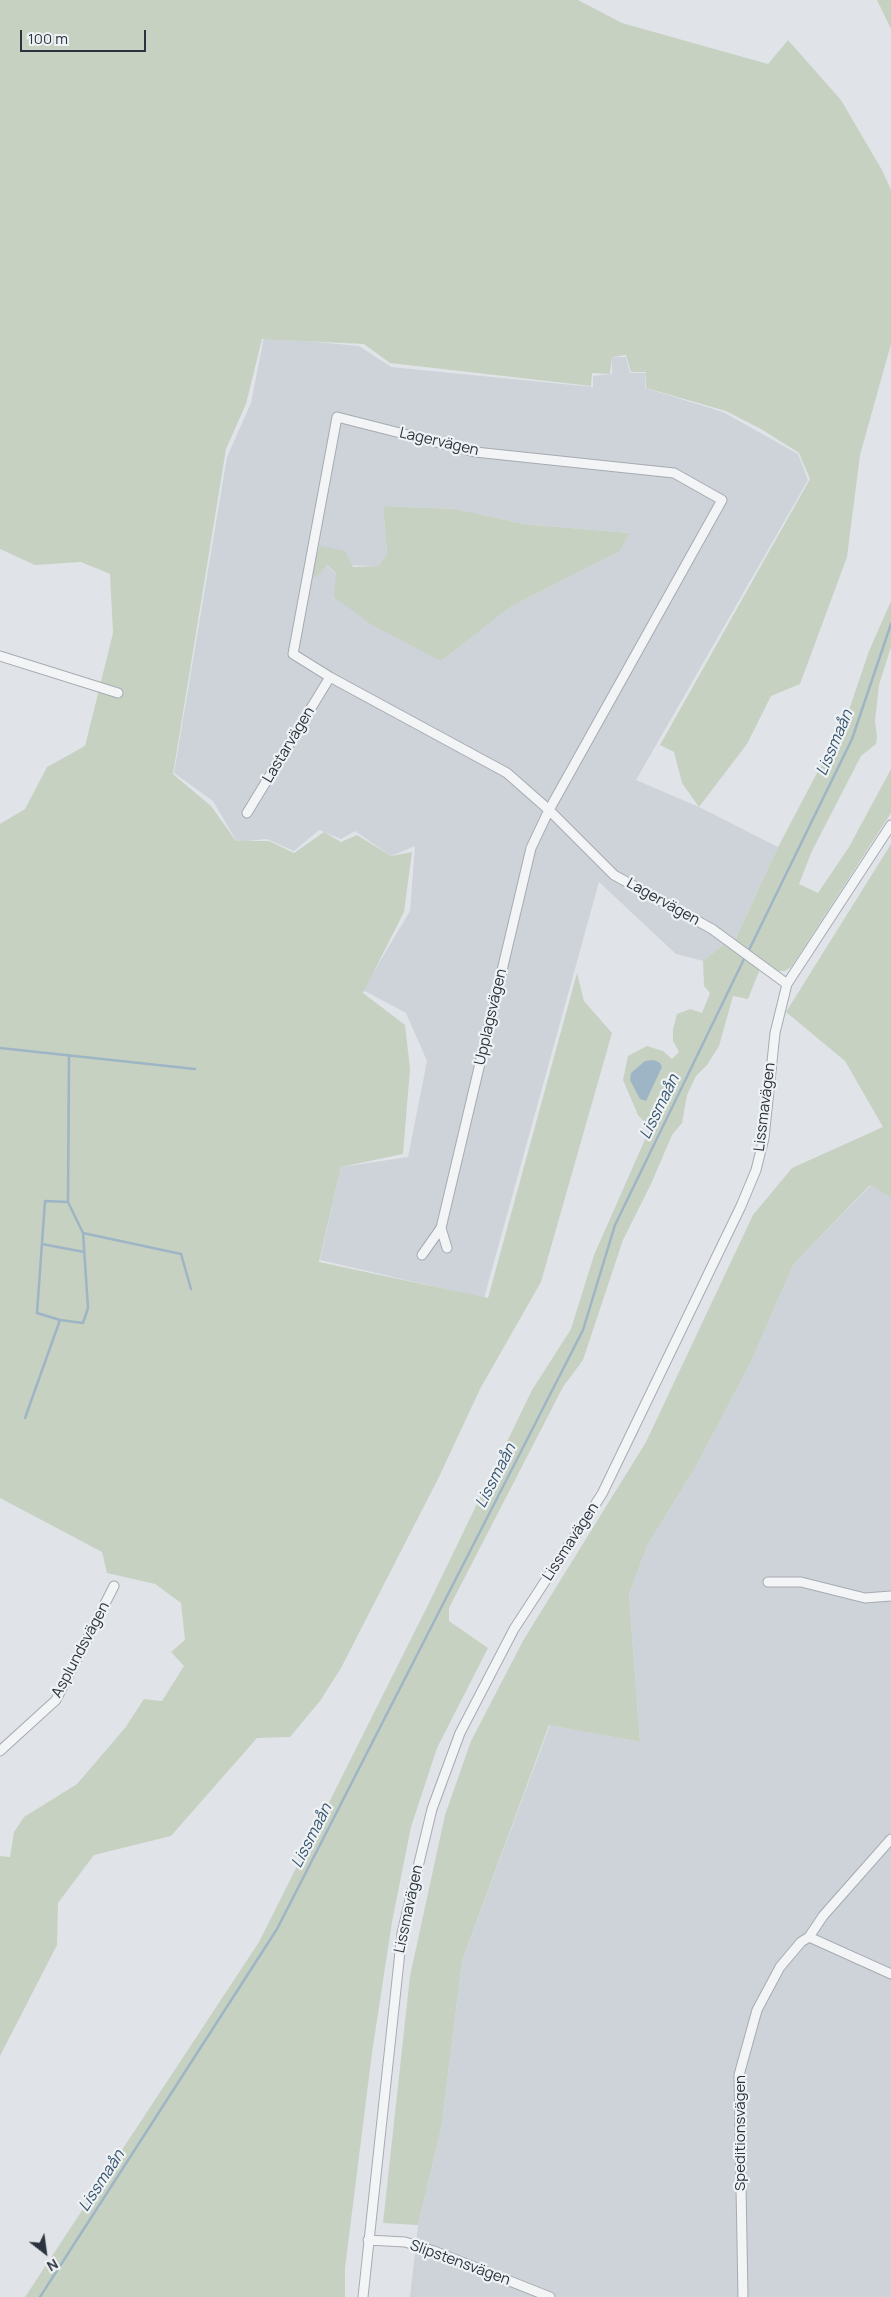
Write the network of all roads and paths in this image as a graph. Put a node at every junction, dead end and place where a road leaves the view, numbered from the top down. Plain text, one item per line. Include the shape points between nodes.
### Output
1 (0, 656) edge
2 (330, 677) junction
3 (118, 693) dead end
4 (549, 810) junction
5 (247, 814) dead end
6 (891, 824) edge
7 (787, 984) junction
8 (442, 1228) junction
9 (447, 1248) dead end
10 (422, 1255) dead end
11 (768, 1582) dead end
12 (114, 1586) dead end
13 (891, 1596) edge
14 (0, 1751) edge
15 (891, 1839) edge
16 (809, 1937) junction
17 (891, 1974) edge
18 (368, 2240) junction
19 (363, 2297) edge
20 (550, 2297) edge
21 (743, 2297) edge

1 - 3 street
2 - 4 street, Lagervägen via 506,773
2 - 4 street, Lagervägen via 294,654 337,417 475,452 674,473 722,500
2 - 5 street, Lastarvägen
4 - 7 street, Lagervägen via 614,875 712,929
4 - 8 street, Upplagsvägen via 531,848
6 - 7 street, Lissmavägen
7 - 18 street, Lissmavägen via 775,1033 764,1138 742,1206 602,1494 514,1629 460,1733 432,1809 402,1933
8 - 9 street
8 - 10 street
11 - 13 street via 801,1582 865,1598
12 - 14 street, Asplundsvägen via 56,1700
15 - 16 street, Speditionsvägen via 823,1916
16 - 17 street
16 - 21 street, Speditionsvägen via 780,1967 757,2010 739,2075
18 - 19 street, Lissmavägen
18 - 20 street, Slipstensvägen via 405,2242 434,2251

